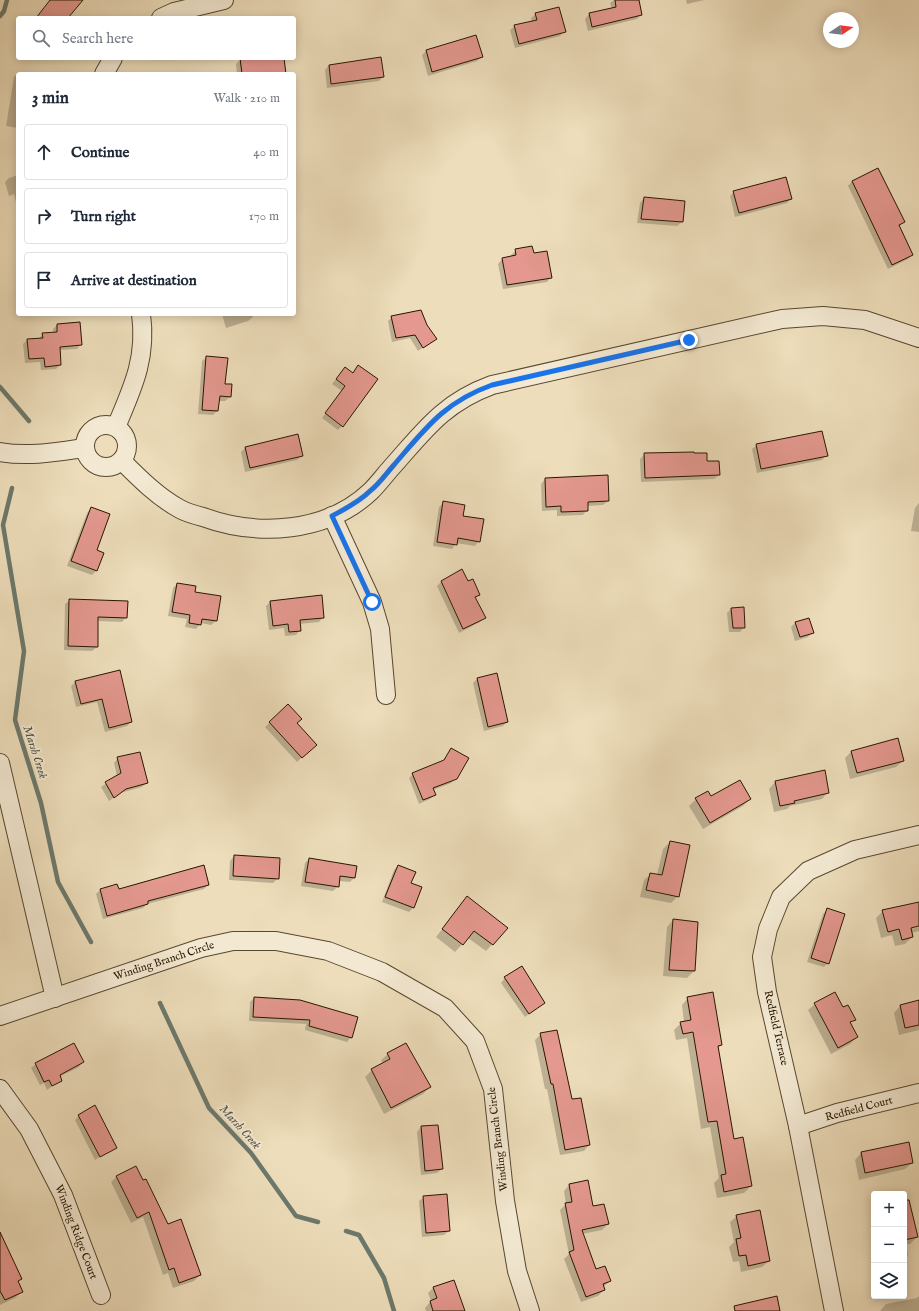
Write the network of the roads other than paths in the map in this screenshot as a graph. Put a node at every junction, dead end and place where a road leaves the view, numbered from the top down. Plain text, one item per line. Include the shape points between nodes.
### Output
1 (224, 0) edge
2 (165, 16) edge
3 (112, 60) edge
4 (105, 72) edge
5 (141, 316) edge
6 (919, 338) edge
7 (116, 427) junction
8 (84, 448) junction
9 (0, 452) edge
10 (122, 461) junction
11 (332, 516) junction
12 (386, 695) dead end
13 (0, 763) edge
14 (919, 836) edge
15 (55, 998) junction
16 (0, 1016) edge
17 (0, 1089) edge
18 (919, 1093) edge
19 (798, 1126) junction
20 (101, 1295) dead end
21 (530, 1311) edge
22 (834, 1311) edge

1 - 2 street
3 - 4 street
5 - 7 street via 144,333 138,370
6 - 11 street via 865,320 823,316 782,319 492,385 453,403 434,419 371,491
7 - 8 street via 109,424 94,427 86,437
7 - 10 street via 122,431 127,442
8 - 9 street via 37,454 15,455
8 - 10 street via 97,466 111,467
10 - 11 street via 142,481 181,510 224,525 252,529 278,528 307,524
11 - 12 street via 372,602 380,629
13 - 15 street
14 - 19 street, Redfield Terrace via 855,850 808,872 781,897 768,929 762,957 767,992
15 - 16 street, Winding Branch Circle
15 - 21 street, Winding Branch Circle via 201,948 233,941 276,941 328,951 382,972 445,1008 474,1041 493,1089 505,1201 517,1271
17 - 20 street, Winding Ridge Court via 29,1129 63,1195
18 - 19 street, Redfield Court via 837,1113
19 - 22 street, Redfield Terrace

